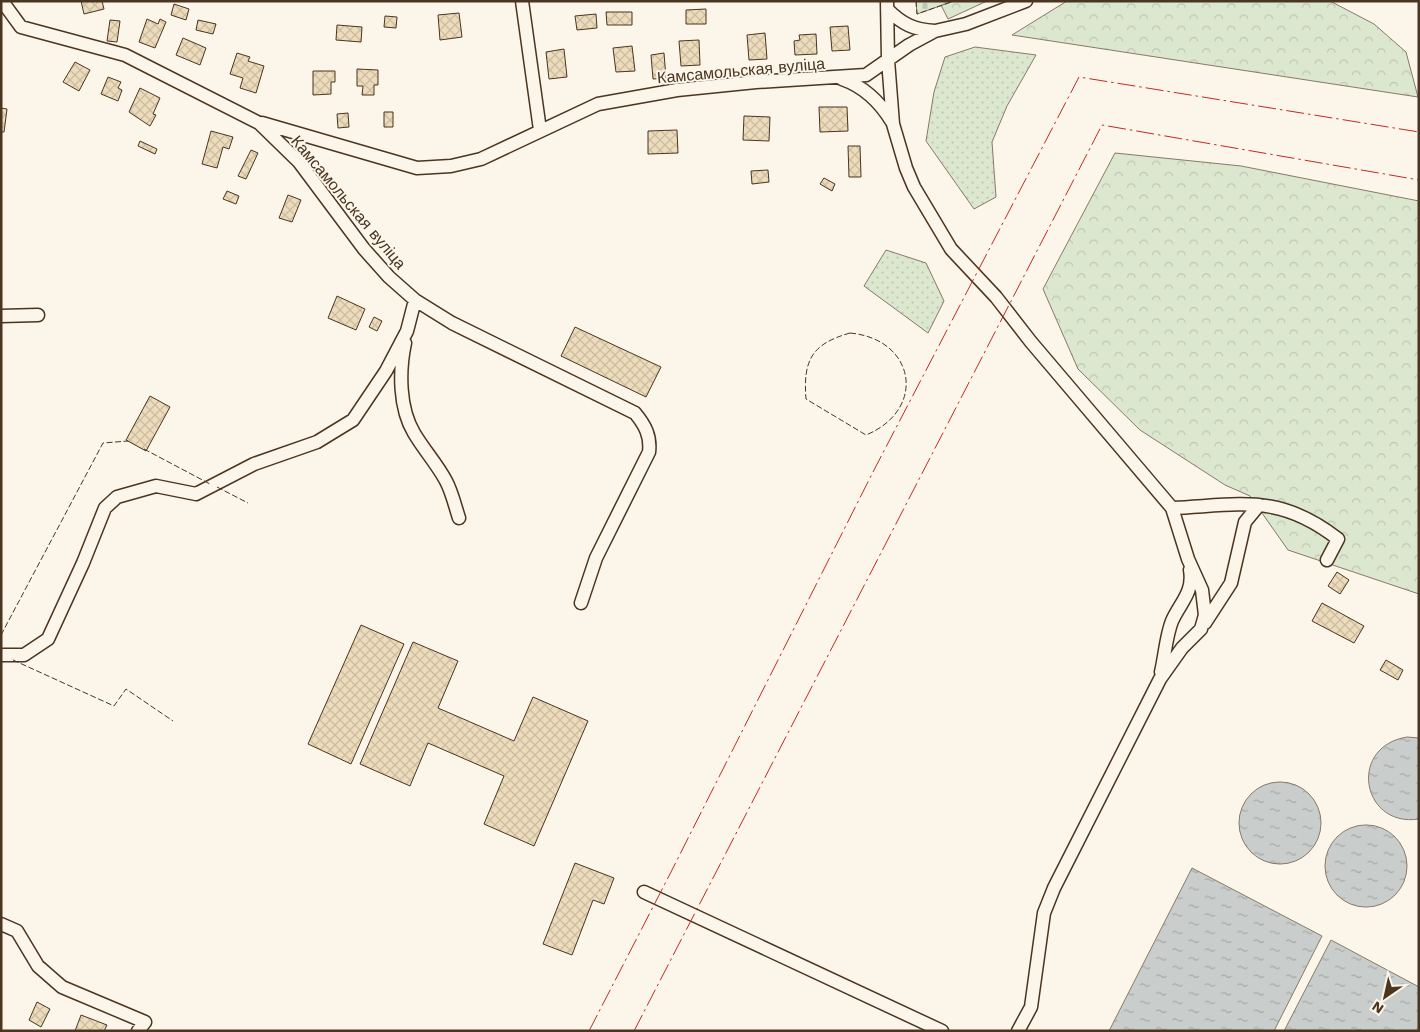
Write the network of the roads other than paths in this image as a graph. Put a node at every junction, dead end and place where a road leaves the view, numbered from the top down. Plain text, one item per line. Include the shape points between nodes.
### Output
1 (2, 1) edge
2 (522, 1) edge
3 (1026, 1) edge
4 (887, 5) edge
5 (935, 31) junction
6 (888, 60) junction
7 (839, 78) junction
8 (259, 123) junction
9 (894, 124) junction
10 (540, 130) junction
11 (415, 300) junction
12 (38, 315) dead end
13 (1, 316) edge
14 (407, 331) junction
15 (1259, 505) junction
16 (1172, 508) junction
17 (459, 518) dead end
18 (1188, 559) junction
19 (1327, 560) dead end
20 (582, 603) dead end
21 (1201, 629) junction
22 (1, 655) edge
23 (1160, 679) junction
24 (644, 892) dead end
25 (1, 924) edge
26 (138, 1031) edge
27 (942, 1031) edge
28 (1018, 1031) edge

1 - 8 street, Камсамольская вуліца via 20,27 125,54
2 - 10 street
3 - 5 street via 966,24
4 - 5 street via 897,18 911,27
4 - 6 street
5 - 6 street, Камсамольская вуліца
6 - 7 street, Камсамольская вуліца via 866,75
6 - 9 street
7 - 9 street via 855,83 871,96
7 - 10 street, Камсамольская вуліца via 677,90 598,104
8 - 10 street, Камсамольская вуліца via 417,168 450,166 481,159
8 - 11 street, Камсамольская вуліца via 299,162 370,256
9 - 16 street via 914,186 951,249 996,297
11 - 14 street
11 - 20 street, Камсамольская вуліца via 452,323 635,413 646,426 650,444 648,457 596,558
12 - 13 street
14 - 17 street via 402,382 409,420 448,484
14 - 22 street via 386,371 353,420 339,430 317,442 254,464 196,494 156,486 117,497 105,508 84,563 48,639 24,655
15 - 16 street
15 - 19 street via 1297,512 1338,538
15 - 21 street via 1246,522 1226,592
16 - 18 street
18 - 21 street via 1202,590 1205,606
18 - 23 street via 1192,579 1189,594 1172,621
21 - 23 street via 1182,648
23 - 28 street via 1054,888 1044,913 1031,1007
24 - 27 street
25 - 26 street via 17,932 48,977 77,994 144,1022

